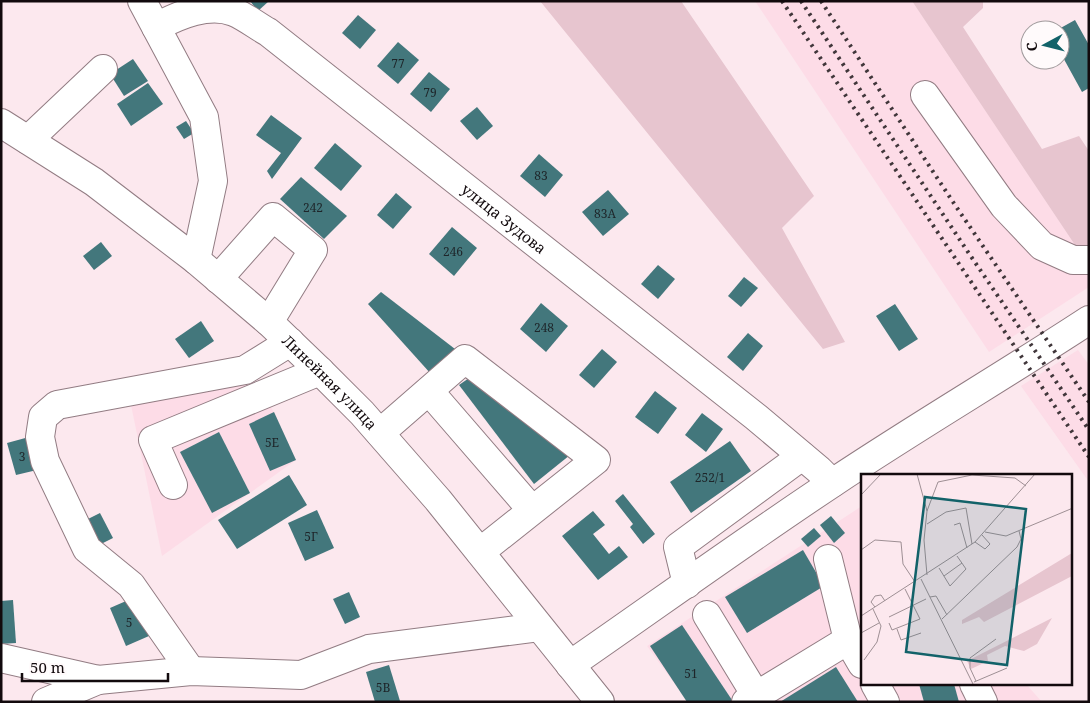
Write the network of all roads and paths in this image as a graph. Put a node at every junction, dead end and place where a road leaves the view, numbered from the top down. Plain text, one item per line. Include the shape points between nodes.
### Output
1 (142, 1) edge
2 (156, 27) junction
3 (103, 68) dead end
4 (925, 95) dead end
5 (1, 123) edge
6 (28, 140) junction
7 (196, 260) junction
8 (1089, 260) edge
9 (218, 279) junction
10 (1089, 320) edge
11 (269, 322) junction
12 (290, 342) junction
13 (320, 371) junction
14 (429, 391) junction
15 (380, 433) junction
16 (802, 456) junction
17 (832, 483) junction
18 (172, 485) dead end
19 (532, 510) junction
20 (480, 552) junction
21 (828, 558) dead end
22 (687, 584) junction
23 (707, 615) dead end
24 (539, 626) junction
25 (848, 640) junction
26 (1, 658) edge
27 (861, 662) edge
28 (570, 665) junction
29 (191, 671) junction
30 (98, 680) junction
31 (876, 686) edge
32 (975, 686) edge
33 (754, 700) edge
34 (46, 702) edge
35 (600, 702) edge
36 (885, 702) edge
37 (984, 702) edge

1 - 2 street
2 - 7 street via 204,117 213,181
2 - 16 street, улица Зудова via 192,12 213,8 234,12 268,32
3 - 6 street
4 - 8 street via 1004,206 1042,246 1073,260
5 - 6 street, Линейная улица
6 - 7 street, Линейная улица via 94,182
7 - 9 street, Линейная улица
9 - 11 street, Линейная улица
9 - 11 street via 273,217 313,250
10 - 17 street
11 - 12 street, Линейная улица
12 - 13 street, Линейная улица
12 - 29 street via 245,370 57,405 43,417 40,437 45,462 87,549 132,585
13 - 15 street, Линейная улица
13 - 18 street via 153,440
14 - 15 street
14 - 19 street
14 - 19 street via 465,359 596,460
15 - 20 street, Линейная улица
16 - 17 street, улица Зудова
16 - 22 street via 678,547
17 - 22 street
19 - 20 street
20 - 24 street, Линейная улица
21 - 25 street
22 - 28 street
23 - 33 street
24 - 28 street, Линейная улица
24 - 29 street via 368,649 301,675
25 - 27 street
25 - 33 street
26 - 30 street
28 - 35 street, Линейная улица
29 - 30 street
30 - 34 street
31 - 36 street
32 - 37 street

